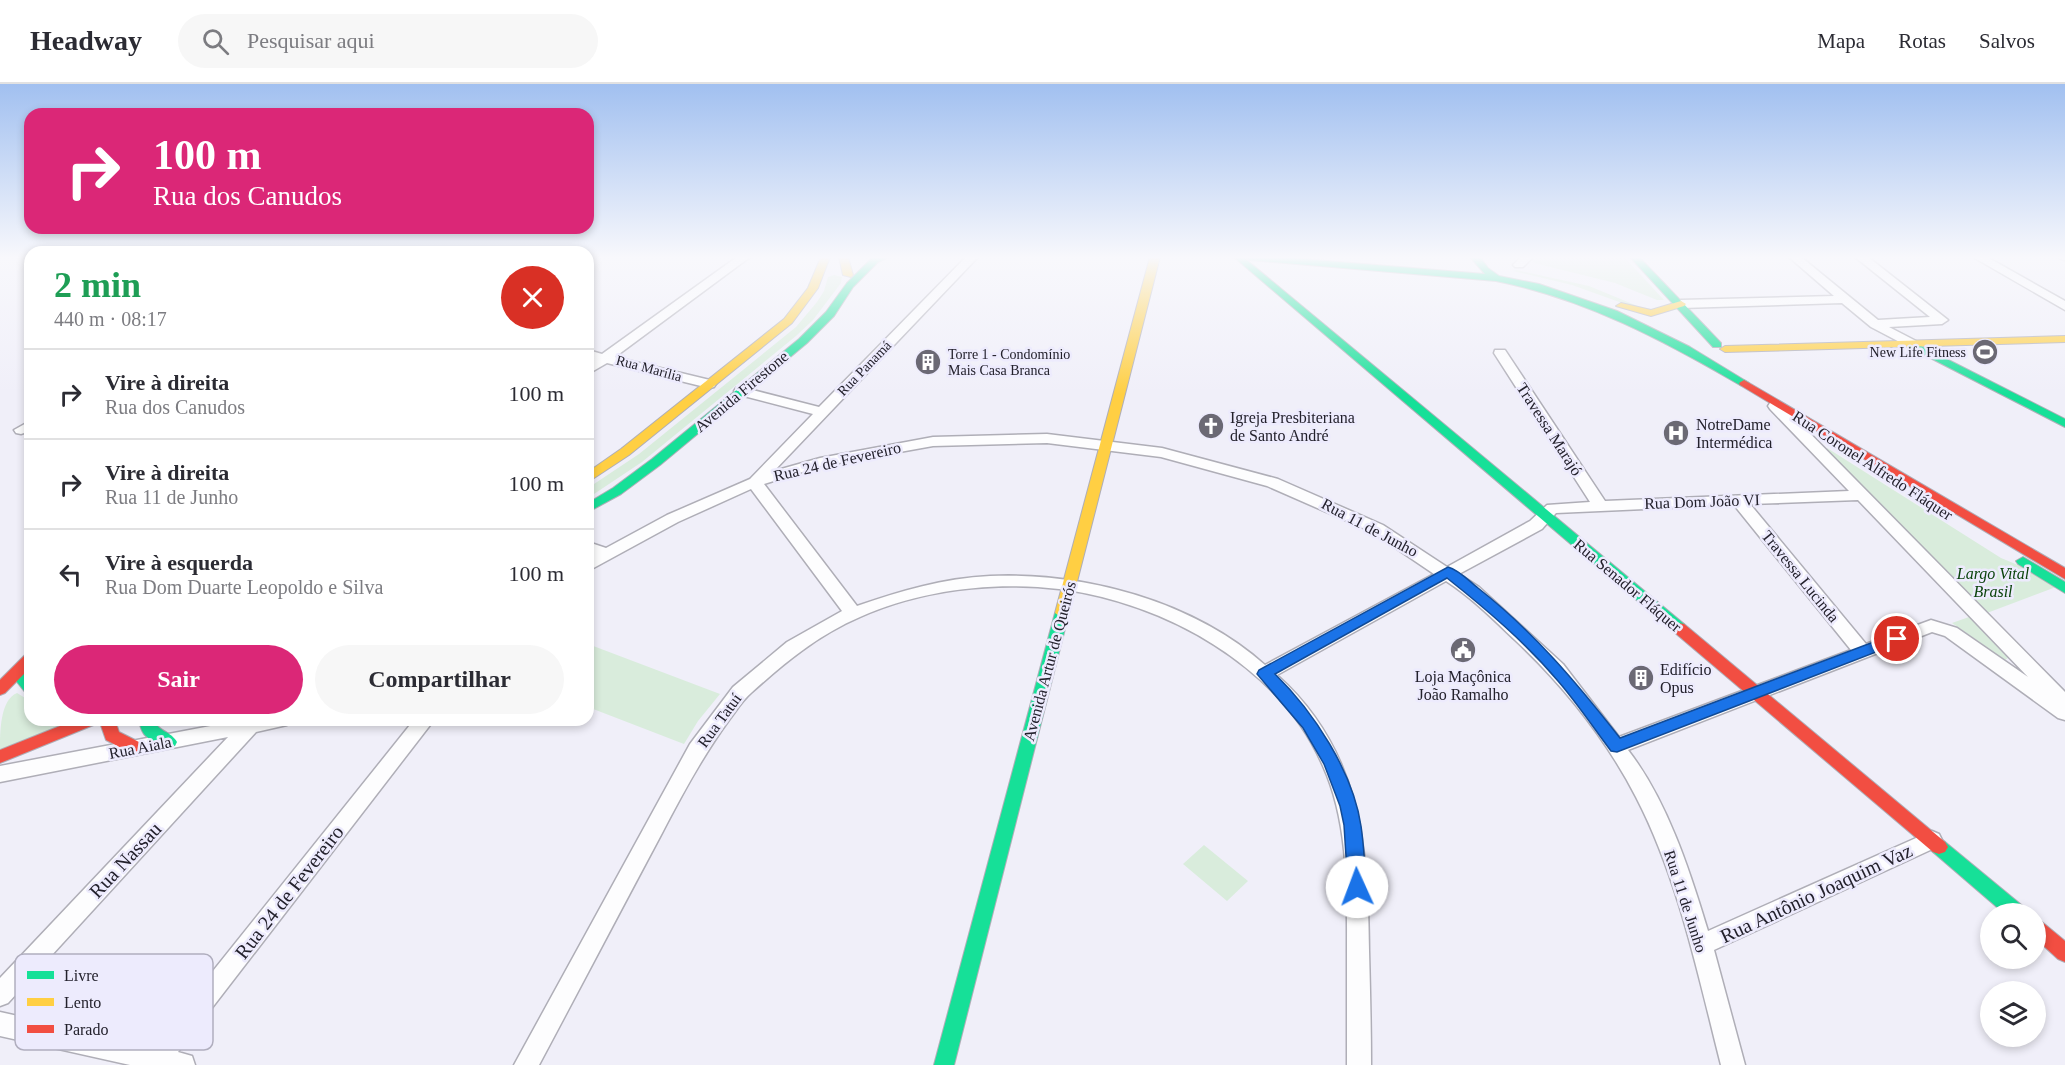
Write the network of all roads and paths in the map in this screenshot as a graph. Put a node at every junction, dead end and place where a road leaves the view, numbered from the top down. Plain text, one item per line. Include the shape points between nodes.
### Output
1 (681, 303) edge
2 (804, 303) edge
3 (839, 303) edge
4 (927, 303) edge
5 (1143, 303) edge
6 (1293, 303) edge
7 (1588, 303) edge
8 (1625, 303) edge
9 (1627, 303) edge
10 (1721, 303) edge
11 (1850, 303) edge
12 (1919, 303) edge
13 (1681, 304) junction
14 (1661, 311) junction
15 (1875, 324) junction
16 (2065, 339) edge
17 (1911, 344) junction
18 (1721, 347) junction
19 (1500, 353) dead end
20 (594, 355) edge
21 (606, 357) junction
22 (1746, 362) dead end
23 (594, 366) edge
24 (709, 384) junction
25 (741, 391) junction
26 (1765, 396) junction
27 (821, 412) junction
28 (1810, 422) junction
29 (2065, 424) edge
30 (1106, 443) junction
31 (594, 474) edge
32 (756, 481) junction
33 (1862, 495) junction
34 (1738, 500) junction
35 (594, 504) edge
36 (1600, 505) junction
37 (1544, 514) junction
38 (594, 549) edge
39 (607, 554) junction
40 (594, 562) edge
41 (1448, 571) junction
42 (2065, 574) edge
43 (1069, 584) junction
44 (2065, 588) edge
45 (853, 613) junction
46 (1863, 652) junction
47 (24, 665) edge
48 (16, 673) junction
49 (1264, 674) junction
50 (24, 682) edge
51 (0, 689) edge
52 (1756, 693) junction
53 (0, 701) edge
54 (2065, 704) edge
55 (2065, 713) edge
56 (76, 726) edge
57 (109, 726) edge
58 (146, 726) edge
59 (242, 726) edge
60 (249, 726) edge
61 (420, 726) edge
62 (169, 742) junction
63 (1617, 746) junction
64 (137, 748) junction
65 (0, 757) edge
66 (0, 774) edge
67 (1932, 840) junction
68 (2006, 903) edge
69 (2046, 936) edge
70 (1701, 945) junction
71 (2065, 952) edge
72 (38, 954) edge
73 (15, 979) edge
74 (213, 990) edge
75 (0, 995) edge
76 (0, 1024) edge
77 (15, 1028) edge
78 (107, 1050) edge
79 (165, 1050) edge
80 (156, 1062) edge
81 (183, 1065) edge
82 (526, 1065) edge
83 (944, 1065) edge
84 (1359, 1065) edge
85 (1733, 1065) edge

1 - 21 street
2 - 24 main road, Avenida Firestone via 788,321
3 - 25 main road, Avenida Firestone via 822,323
4 - 27 street, Rua Panamá
5 - 30 main road, Avenida Artur de Queirós
6 - 37 main road, Rua Senador Fláquer
7 - 26 main road, Rua Coronel Alfredo Fláquer via 1679,346
8 - 18 main road via 1698,346
9 - 14 main road via 1648,313
10 - 13 street
11 - 15 street
12 - 15 street via 1942,321
13 - 14 main road
13 - 18 main road
14 - 18 main road
15 - 17 street
16 - 17 main road
17 - 18 main road
17 - 29 main road
18 - 22 main road
19 - 36 street, Travessa Marajó
20 - 21 street, Rua Marília
21 - 23 street
21 - 24 street, Rua Marília
24 - 31 main road, Avenida Firestone
25 - 27 street
25 - 35 main road, Avenida Firestone via 635,479
26 - 28 main road, Rua Coronel Alfredo Fláquer
26 - 33 street
27 - 32 street, Rua Panamá
28 - 42 main road
28 - 44 main road, Rua Coronel Alfredo Fláquer via 1856,458
30 - 32 street, Rua 24 de Fevereiro via 1013,437 917,443 846,455
30 - 41 street, Rua 11 de Junho via 1202,460 1279,484 1355,517
30 - 43 main road, Avenida Artur de Queirós
32 - 39 street, Rua 24 de Fevereiro via 679,512
32 - 45 street
33 - 34 street, Rua Dom João VI
33 - 54 street
34 - 36 street, Rua Dom João VI
34 - 46 street, Travessa Lucinda
36 - 37 street, Rua Dom João VI via 1556,507
37 - 41 street via 1536,525
37 - 52 main road, Rua Senador Fláquer
38 - 39 street
39 - 40 street, Rua 24 de Fevereiro
41 - 49 street
41 - 63 street, Rua 11 de Junho via 1536,648
43 - 45 street, Rua Tatuí via 1009,581 949,586 891,599
43 - 49 street, Rua Tatuí via 1163,611 1226,644
43 - 83 main road, Avenida Artur de Queirós
45 - 82 street, Rua Tatuí via 821,628 777,657 738,692 716,719
46 - 52 street
46 - 55 street via 1931,626 1941,627
47 - 48 main road
48 - 50 main road
48 - 51 main road
48 - 53 main road
49 - 84 street, Rua Tatuí via 1295,706 1321,743 1348,806 1357,864
52 - 63 street
52 - 67 main road, Rua Senador Fláquer
56 - 65 main road
57 - 64 main road via 112,736
58 - 62 main road
59 - 62 street, Rua Aiala
60 - 72 street, Rua Nassau
61 - 74 street, Rua 24 de Fevereiro
62 - 64 street, Rua Aiala
63 - 70 street, Rua 11 de Junho via 1662,831
64 - 66 street, Rua Aiala
67 - 68 main road, Rua Senador Fláquer
67 - 70 street, Rua Antônio Joaquim Vaz
69 - 71 main road
70 - 85 street, Rua 11 de Junho
73 - 75 street, Rua Nassau
76 - 77 street
78 - 80 street
79 - 80 street, Rua 24 de Fevereiro
80 - 81 street

